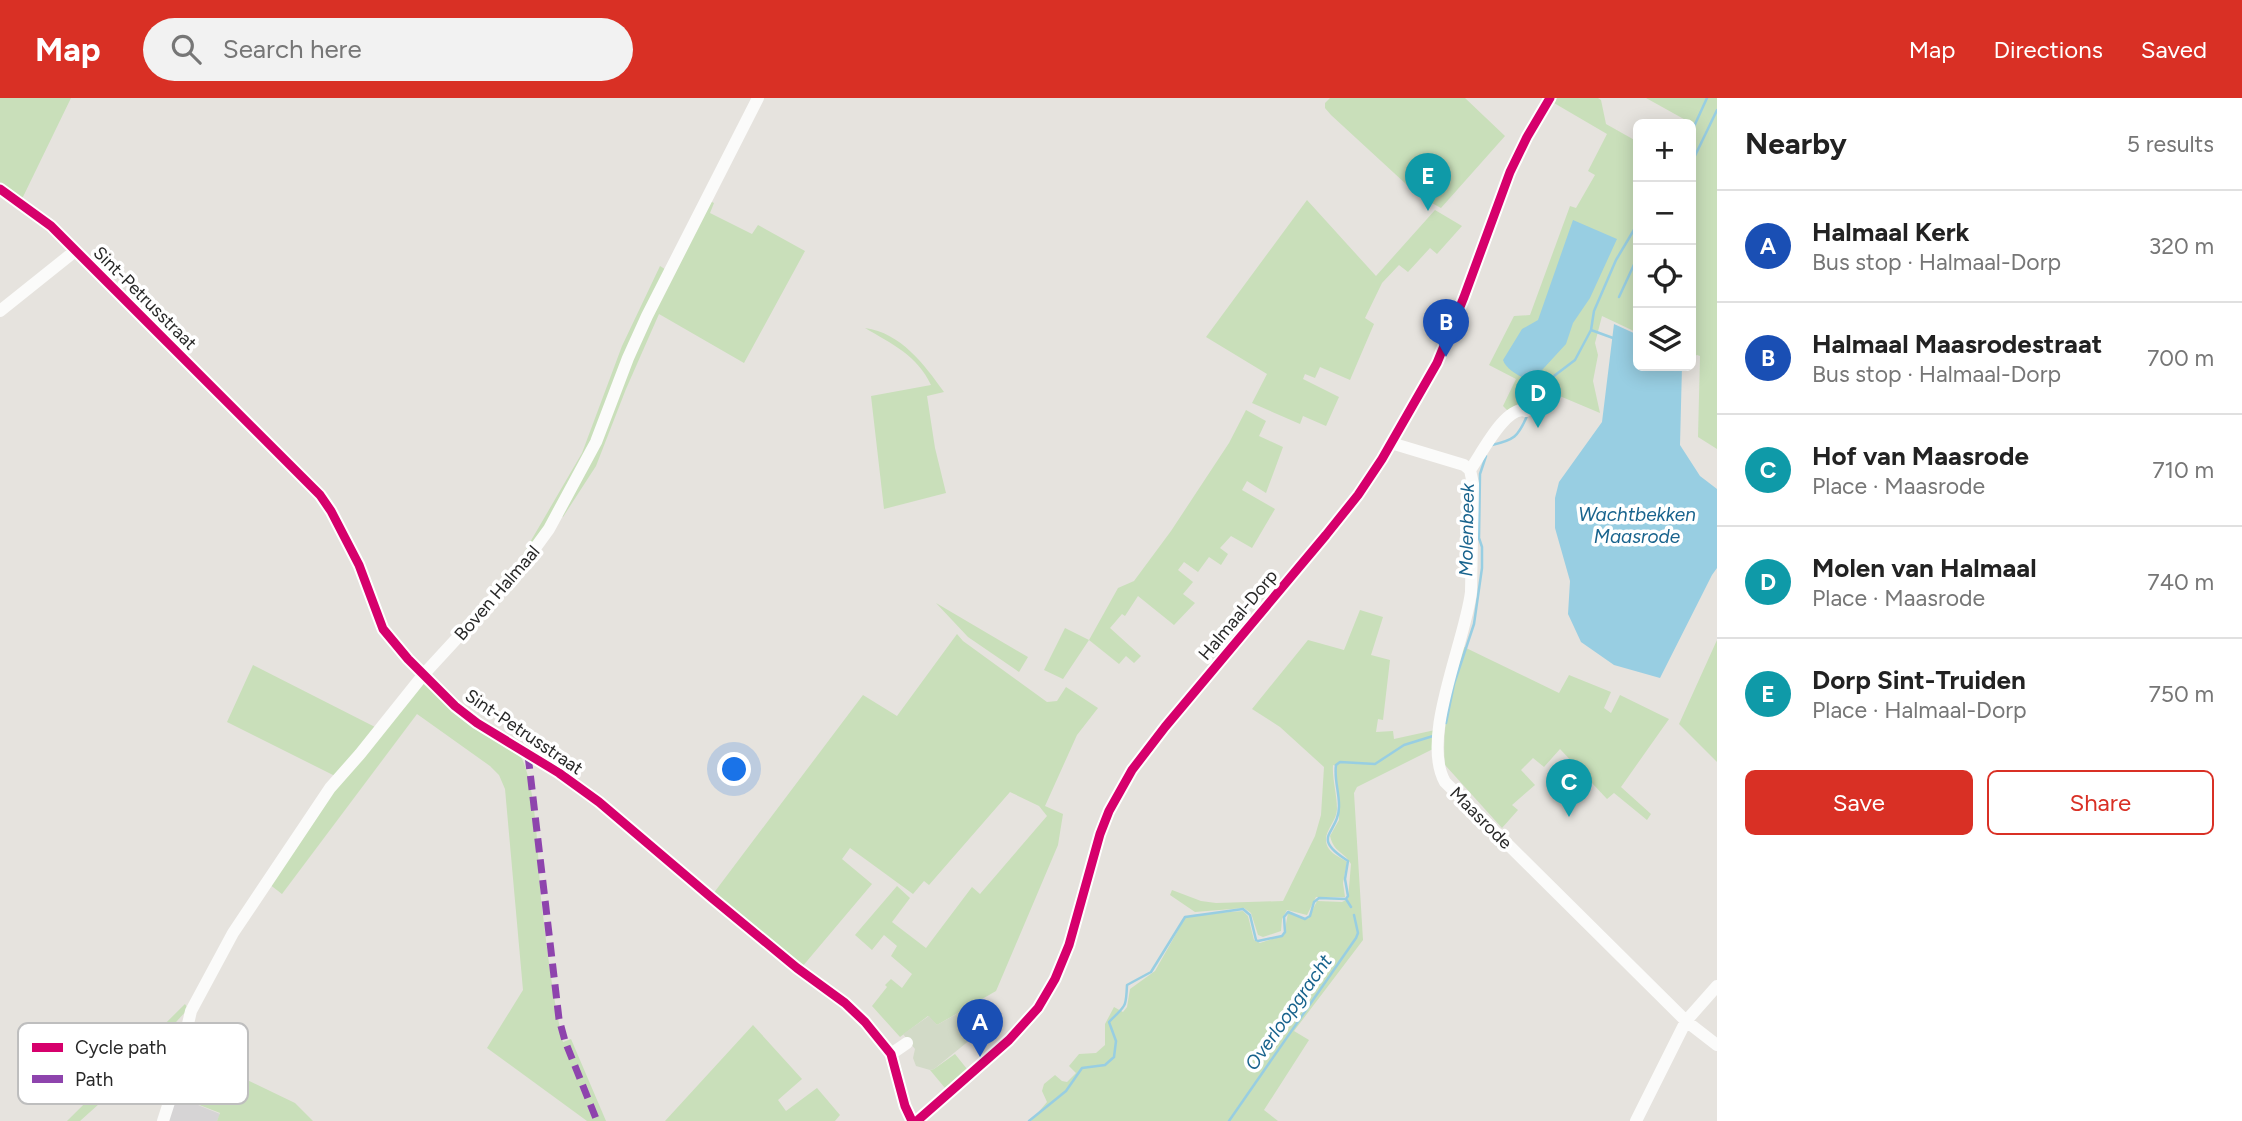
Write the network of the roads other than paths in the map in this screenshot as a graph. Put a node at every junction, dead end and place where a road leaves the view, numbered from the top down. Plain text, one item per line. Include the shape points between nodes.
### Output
1 (758, 98) edge
2 (1550, 99) edge
3 (0, 189) edge
4 (75, 251) junction
5 (0, 311) edge
6 (1526, 411) dead end
7 (1391, 443) junction
8 (1470, 470) junction
9 (424, 674) junction
10 (1717, 986) edge
11 (1686, 1021) junction
12 (188, 1023) edge
13 (908, 1043) dead end
14 (1717, 1045) edge
15 (891, 1054) junction
16 (168, 1104) edge
17 (163, 1121) edge
18 (912, 1121) edge
19 (918, 1121) edge
20 (1636, 1121) edge

1 - 9 street, Boven Halmaal via 657,296 596,442 549,529 499,595
2 - 7 street, Halmaal-Dorp via 1510,172 1437,363
3 - 4 street, Sint-Petrusstraat via 51,226
4 - 5 street
4 - 9 street, Sint-Petrusstraat via 320,495 359,565 383,629
6 - 8 street via 1516,410 1497,429
7 - 8 street
7 - 19 street, Halmaal-Dorp via 1350,505 1132,769 1109,811 1069,945 1038,1008
8 - 11 street, Maasrode via 1474,507 1471,592 1444,694 1440,774
9 - 12 street, Boven Halmaal via 330,788 233,933
9 - 15 street, Sint-Petrusstraat via 477,723 599,802 845,1003
10 - 11 street
11 - 14 street, Maasrode
11 - 20 street
13 - 15 street
15 - 18 street, Sint-Petrusstraat
16 - 17 street, Boven Halmaal

